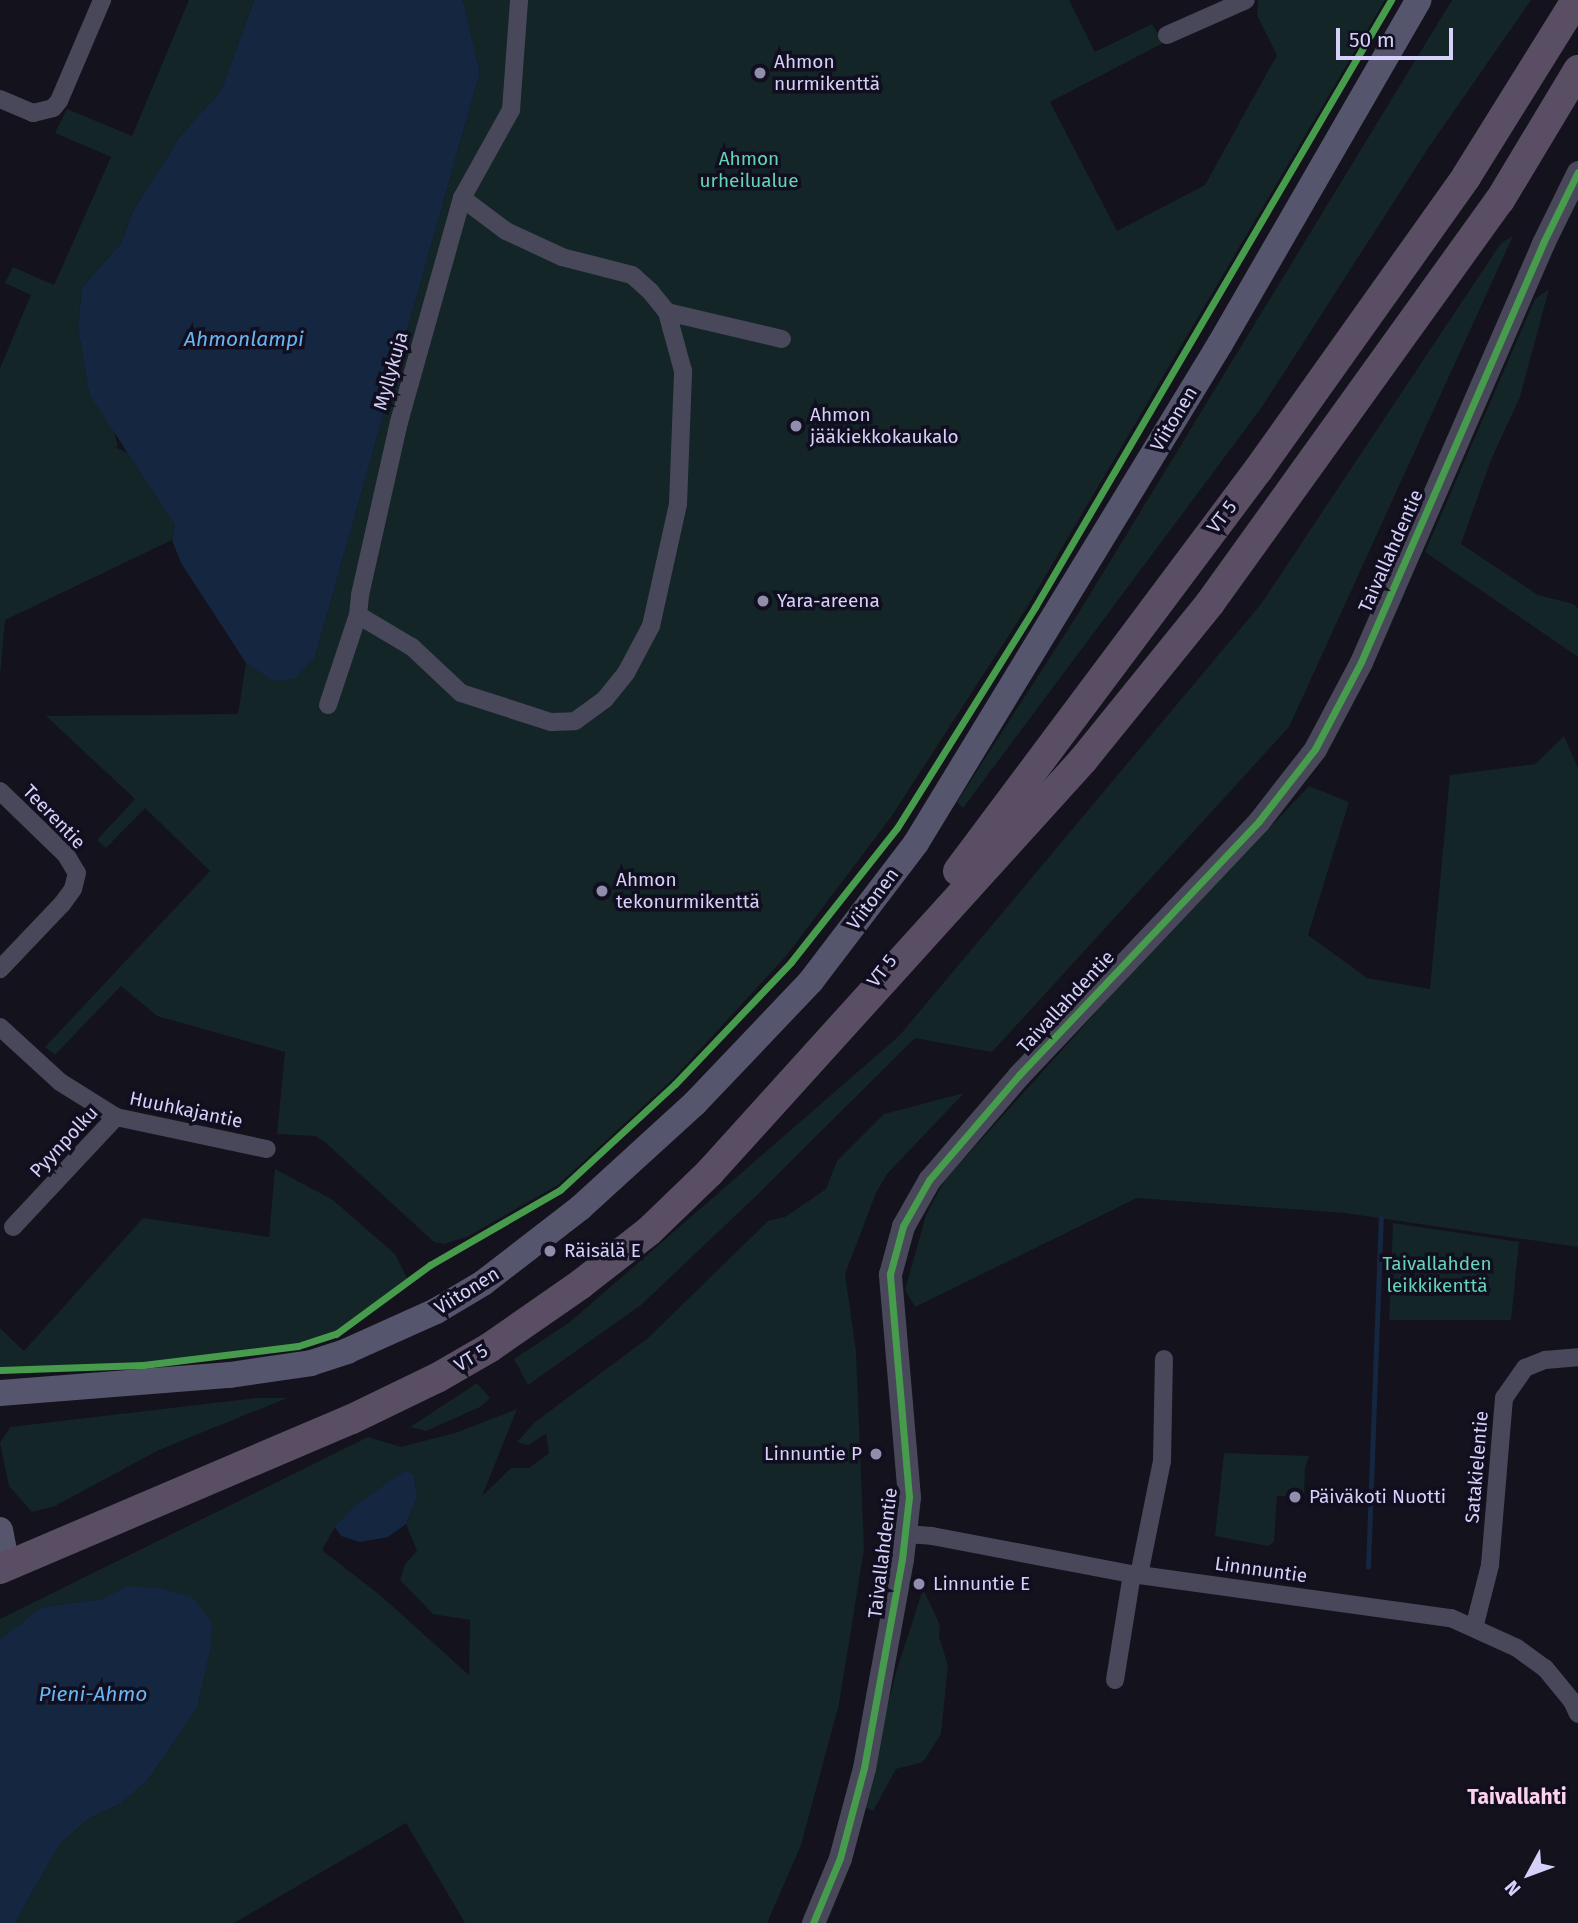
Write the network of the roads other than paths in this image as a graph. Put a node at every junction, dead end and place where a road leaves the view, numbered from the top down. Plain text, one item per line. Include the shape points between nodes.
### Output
1 (102, 0) edge
2 (519, 0) edge
3 (1246, 0) edge
4 (1419, 0) edge
5 (1576, 0) edge
6 (1167, 35) dead end
7 (1578, 70) edge
8 (0, 99) edge
9 (1578, 172) edge
10 (462, 198) junction
11 (667, 312) junction
12 (782, 339) dead end
13 (358, 615) junction
14 (328, 705) dead end
15 (0, 791) edge
16 (0, 969) edge
17 (846, 1019) junction
18 (0, 1027) edge
19 (116, 1117) junction
20 (267, 1149) dead end
21 (13, 1227) dead end
22 (1578, 1357) edge
23 (1164, 1359) dead end
24 (0, 1393) edge
25 (0, 1530) edge
26 (905, 1534) junction
27 (4, 1567) edge
28 (1135, 1574) junction
29 (1474, 1628) junction
30 (1115, 1680) dead end
31 (1578, 1714) edge
32 (813, 1923) edge

1 - 8 street via 53,108 33,113
2 - 10 street, Myllykuja via 511,110
3 - 6 street
4 - 24 main road, Viitonen via 1220,344 916,843 811,981 695,1103 538,1243 483,1283 387,1335 312,1363 230,1375
5 - 17 highway, VT 5 via 1466,177 1258,470
7 - 17 highway, VT 5 via 1500,200 1210,603 1083,760
9 - 26 street, Taivallahdentie via 1361,662 1315,749 1259,821 1019,1075 929,1180 902,1226 890,1274 909,1497
10 - 11 street via 506,231 562,257 632,275
10 - 13 street, Myllykuja via 398,422
11 - 12 street
11 - 13 street via 683,371 678,505 652,626 626,673 605,699 575,721 529,718 461,694 412,647
13 - 14 street, Myllykuja
15 - 16 street, Teerentie via 66,855 76,873 62,904
17 - 27 highway, VT 5 via 710,1172 649,1231 488,1348 352,1419
18 - 19 street, Huuhkajantie via 60,1082
19 - 20 street, Huuhkajantie
19 - 21 street, Pyynpolku
22 - 29 street, Satakielentie via 1545,1360 1525,1368 1504,1398 1490,1564
23 - 28 street via 1162,1461
25 - 27 main road
26 - 28 street, Linnnuntie
26 - 32 street, Taivallahdentie via 864,1768 840,1858
28 - 29 street, Linnnuntie via 1438,1616
28 - 30 street
29 - 31 street, Linnnuntie via 1517,1648 1545,1668

